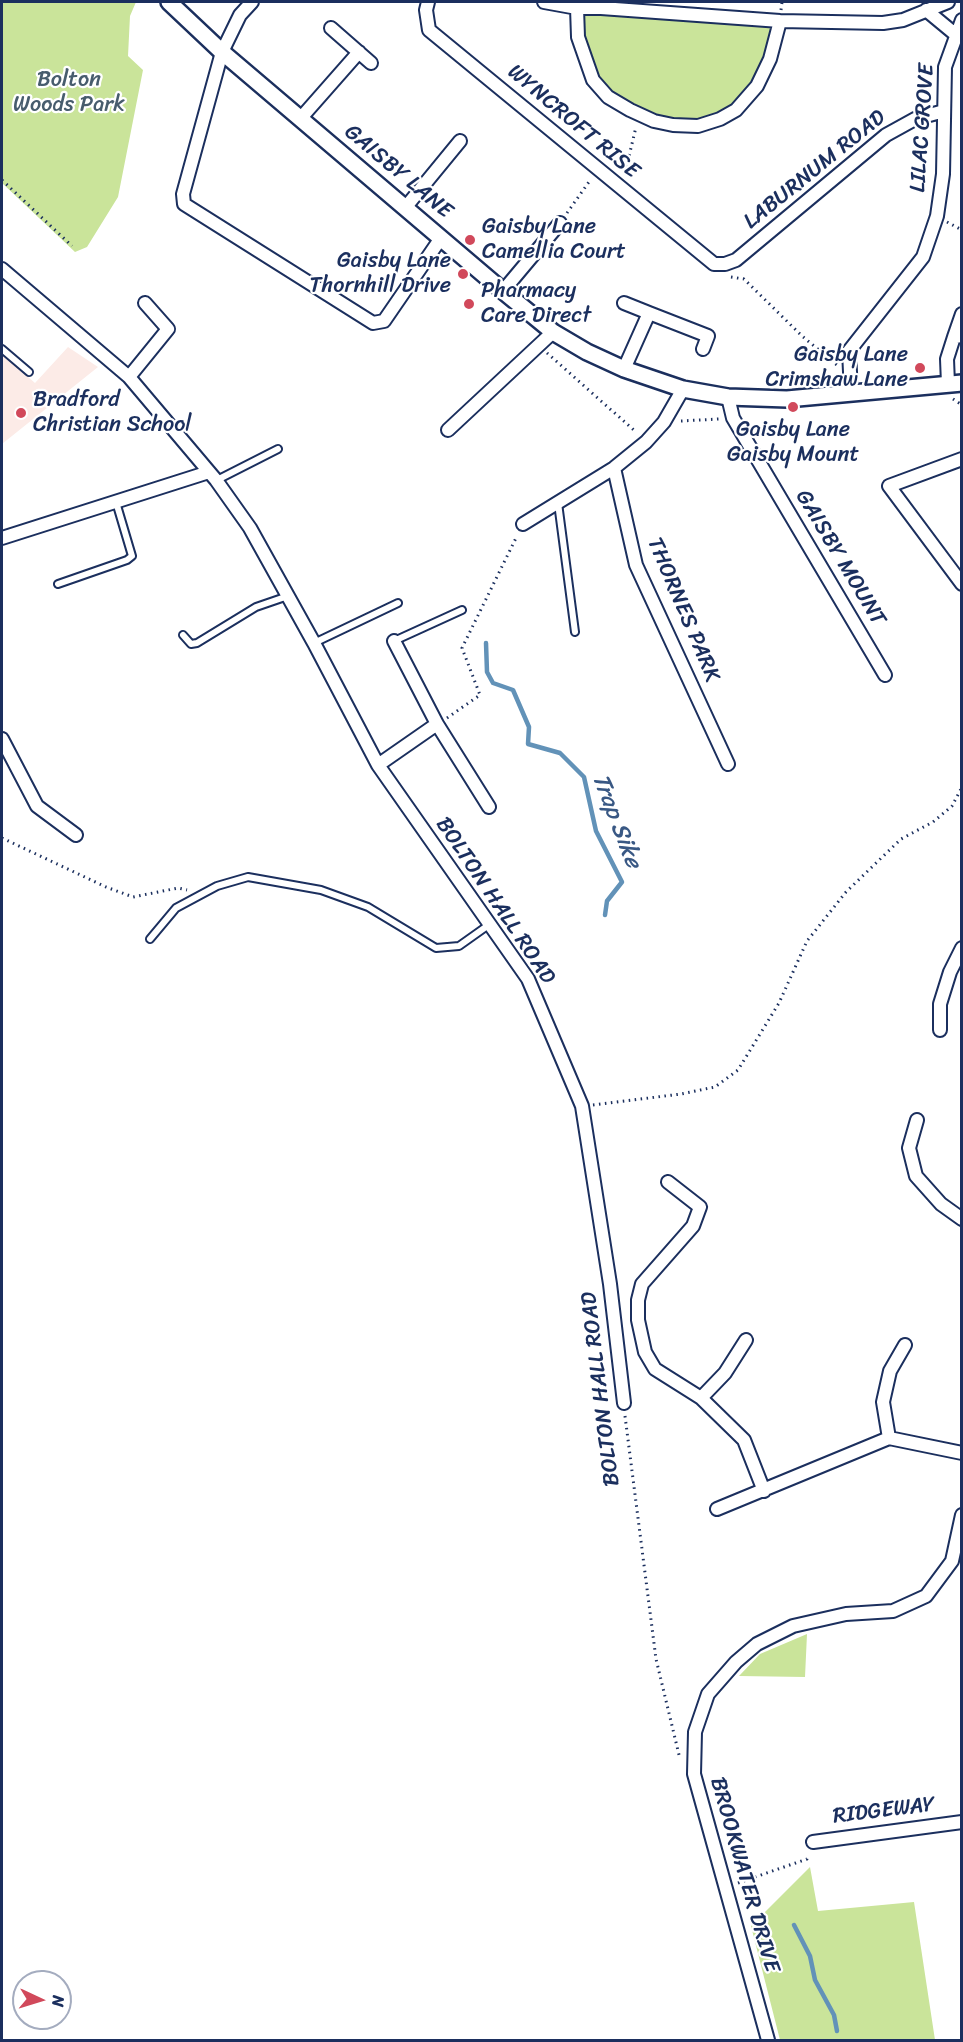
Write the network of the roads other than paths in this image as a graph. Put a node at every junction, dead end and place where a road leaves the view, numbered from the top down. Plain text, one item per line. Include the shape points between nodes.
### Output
1 (169, 2) edge
2 (252, 2) edge
3 (428, 2) edge
4 (544, 2) edge
5 (948, 2) edge
6 (577, 8) junction
7 (926, 10) junction
8 (962, 20) edge
9 (780, 21) junction
10 (331, 28) dead end
11 (955, 34) junction
12 (222, 52) junction
13 (359, 52) junction
14 (371, 63) dead end
15 (944, 111) junction
16 (300, 118) junction
17 (460, 141) dead end
18 (405, 208) junction
19 (560, 222) road end
20 (441, 238) junction
21 (714, 264) joint
22 (2, 269) edge
23 (503, 291) junction
24 (145, 303) dead end
25 (624, 303) dead end
26 (649, 313) junction
27 (962, 314) edge
28 (553, 332) junction
29 (958, 336) edge
30 (2, 349) edge
31 (703, 349) dead end
32 (624, 369) junction
33 (29, 372) dead end
34 (129, 377) junction
35 (955, 383) edge
36 (683, 389) junction
37 (851, 393) junction
38 (728, 397) junction
39 (448, 430) dead end
40 (278, 449) dead end
41 (962, 459) edge
42 (614, 468) junction
43 (213, 476) junction
44 (116, 502) junction
45 (558, 502) junction
46 (524, 524) road end
47 (2, 538) edge
48 (58, 584) dead end
49 (962, 584) edge
50 (288, 596) junction
51 (398, 603) dead end
52 (462, 610) dead end
53 (575, 632) dead end
54 (183, 635) dead end
55 (394, 641) joint
56 (314, 643) junction
57 (885, 675) dead end
58 (437, 724) junction
59 (2, 739) edge
60 (728, 764) dead end
61 (378, 765) junction
62 (489, 807) dead end
63 (76, 835) dead end
64 (491, 924) junction
65 (150, 939) dead end
66 (960, 954) edge
67 (940, 1030) dead end
68 (917, 1120) dead end
69 (668, 1182) dead end
70 (962, 1219) edge
71 (746, 1340) dead end
72 (905, 1345) dead end
73 (701, 1398) junction
74 (624, 1403) road end
75 (889, 1438) junction
76 (962, 1453) edge
77 (764, 1491) junction
78 (717, 1509) dead end
79 (962, 1515) edge
80 (962, 1822) edge
81 (813, 1842) road end
82 (768, 2040) edge

1 - 12 street, GAISBY LANE
2 - 12 street via 240,15
3 - 21 street, WYNCROFT RISE via 429,30
4 - 6 street
5 - 7 street
6 - 9 street
6 - 9 street via 578,37 593,80 608,97 639,115 673,125 698,126 736,110 757,86
7 - 9 street via 883,23
7 - 11 street
8 - 11 street, LILAC GROVE
10 - 13 street
11 - 15 street, LILAC GROVE via 945,67
12 - 16 street, GAISBY LANE
12 - 20 street via 183,194 184,204 373,323 384,321
13 - 14 street
13 - 16 street
15 - 21 street, LABURNUM ROAD via 915,118 886,135 736,260
15 - 37 street, LILAC GROVE via 937,216 923,257 849,351
16 - 18 street, GAISBY LANE
17 - 18 street
18 - 20 street, GAISBY LANE
19 - 23 street
20 - 23 street, GAISBY LANE
22 - 34 street, BOLTON HALL ROAD
23 - 28 street, GAISBY LANE
24 - 34 street via 168,329
25 - 26 street
26 - 31 street via 708,336
26 - 32 street
27 - 29 street
28 - 32 street, GAISBY LANE
28 - 39 street
29 - 35 street via 947,359
30 - 33 lane
32 - 36 street, GAISBY LANE
34 - 43 street, BOLTON HALL ROAD
35 - 37 street, GAISBY LANE
36 - 38 street, GAISBY LANE
36 - 42 street via 664,422
37 - 38 street, GAISBY LANE via 787,399
38 - 57 street, GAISBY MOUNT via 733,418
40 - 43 lane
41 - 49 street via 889,486
42 - 45 street
42 - 60 street, THORNES PARK via 636,565
43 - 44 street
43 - 50 street, BOLTON HALL ROAD via 250,528
44 - 47 street
44 - 48 lane via 132,556
45 - 46 street
45 - 53 lane
50 - 54 lane via 256,607 197,643 191,644
50 - 56 street, BOLTON HALL ROAD
51 - 56 lane
52 - 55 lane
55 - 58 street
56 - 61 street, BOLTON HALL ROAD
58 - 61 street
58 - 62 street
59 - 63 street via 37,806
61 - 64 street, BOLTON HALL ROAD
64 - 65 lane via 459,946 436,948 368,908 321,890 248,877 217,885 176,908
64 - 74 street, BOLTON HALL ROAD via 528,979 582,1106
66 - 67 street via 940,1004
68 - 70 street via 909,1148 916,1176 941,1204
69 - 73 street via 700,1207 693,1226 642,1284 638,1320 645,1352 655,1370
71 - 73 street via 725,1373
72 - 75 street via 890,1371 883,1402
73 - 77 street via 744,1440
75 - 76 street
75 - 77 street
77 - 78 street
79 - 82 street, BROOKWATER DRIVE via 952,1561 926,1596 893,1611 846,1614 793,1626 757,1644 708,1694 695,1732 694,1774
80 - 81 street, RIDGEWAY

